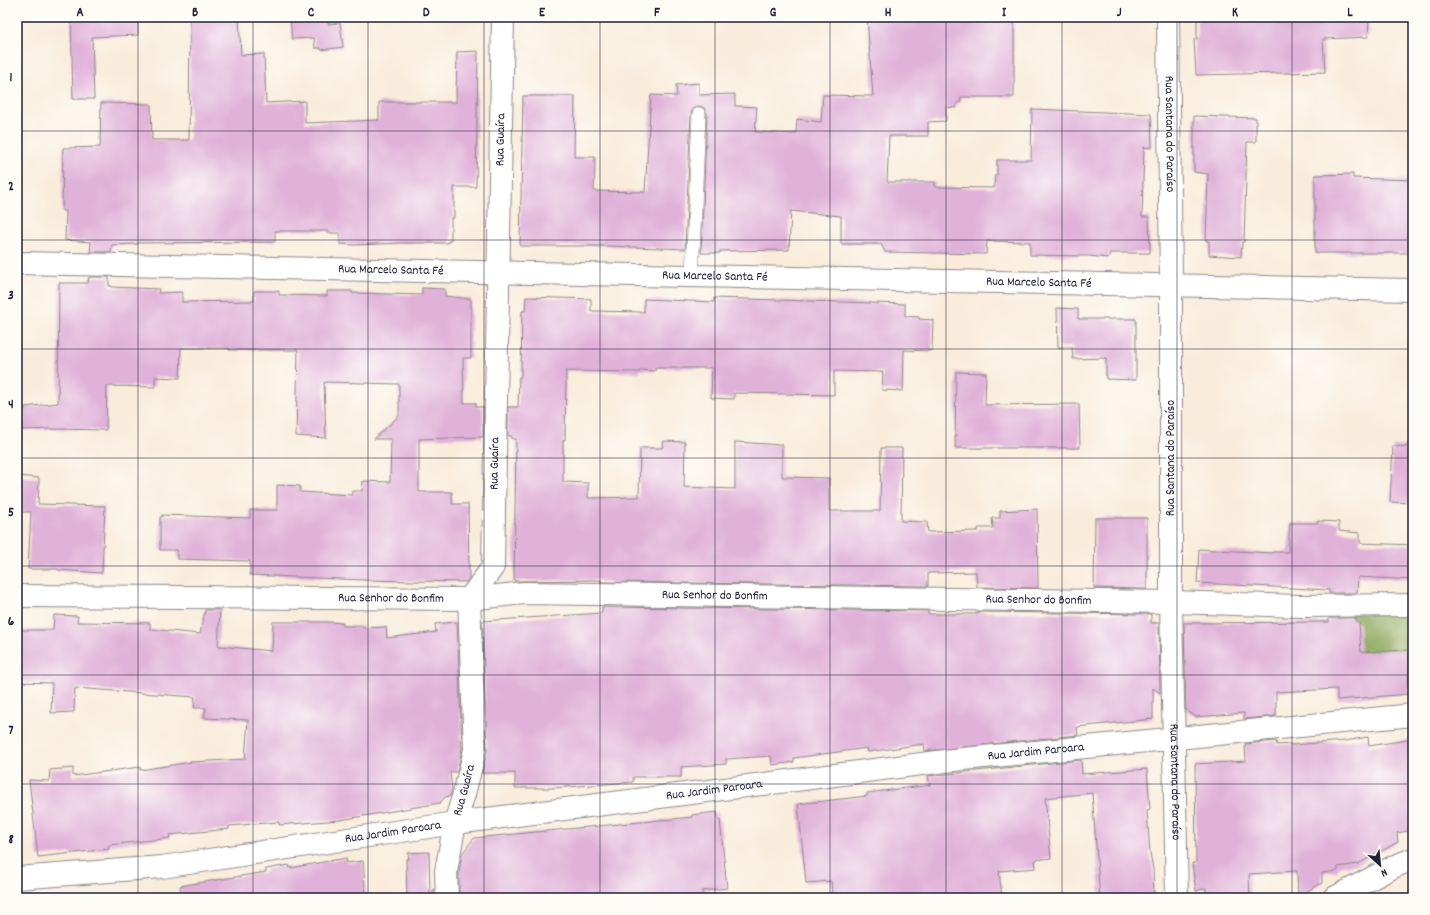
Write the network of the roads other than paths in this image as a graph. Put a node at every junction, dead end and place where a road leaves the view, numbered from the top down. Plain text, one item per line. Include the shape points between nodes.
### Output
1 (503, 17) edge
2 (1168, 17) edge
3 (699, 114) dead end
4 (17, 263) edge
5 (498, 272) junction
6 (692, 275) junction
7 (1171, 285) junction
8 (1413, 290) edge
9 (17, 596) edge
10 (469, 599) junction
11 (1171, 602) junction
12 (1413, 604) edge
13 (1413, 715) edge
14 (1174, 737) junction
15 (455, 823) junction
16 (1413, 859) edge
17 (17, 878) edge
18 (447, 898) edge
19 (1177, 898) edge
20 (1334, 898) edge

1 - 5 street, Rua Guaíra
2 - 7 street, Rua Santana do Paraíso
3 - 6 lane
4 - 5 street, Rua Marcelo Santa Fé
5 - 6 street, Rua Marcelo Santa Fé
5 - 10 street, Rua Guaíra via 493,567
6 - 7 street, Rua Marcelo Santa Fé
7 - 8 street, Rua Marcelo Santa Fé
7 - 11 street, Rua Santana do Paraíso
9 - 10 street, Rua Senhor do Bonfim
10 - 11 street, Rua Senhor do Bonfim via 524,593
10 - 15 street, Rua Guaíra via 474,750
11 - 12 street, Rua Senhor do Bonfim via 1301,606
11 - 14 street, Rua Santana do Paraíso
13 - 14 street, Rua Jardim Paroara
14 - 15 street, Rua Jardim Paroara via 953,760
14 - 19 street, Rua Santana do Paraíso
15 - 17 street, Rua Jardim Paroara via 162,867
15 - 18 street, Rua Guaíra via 446,871
16 - 20 street

